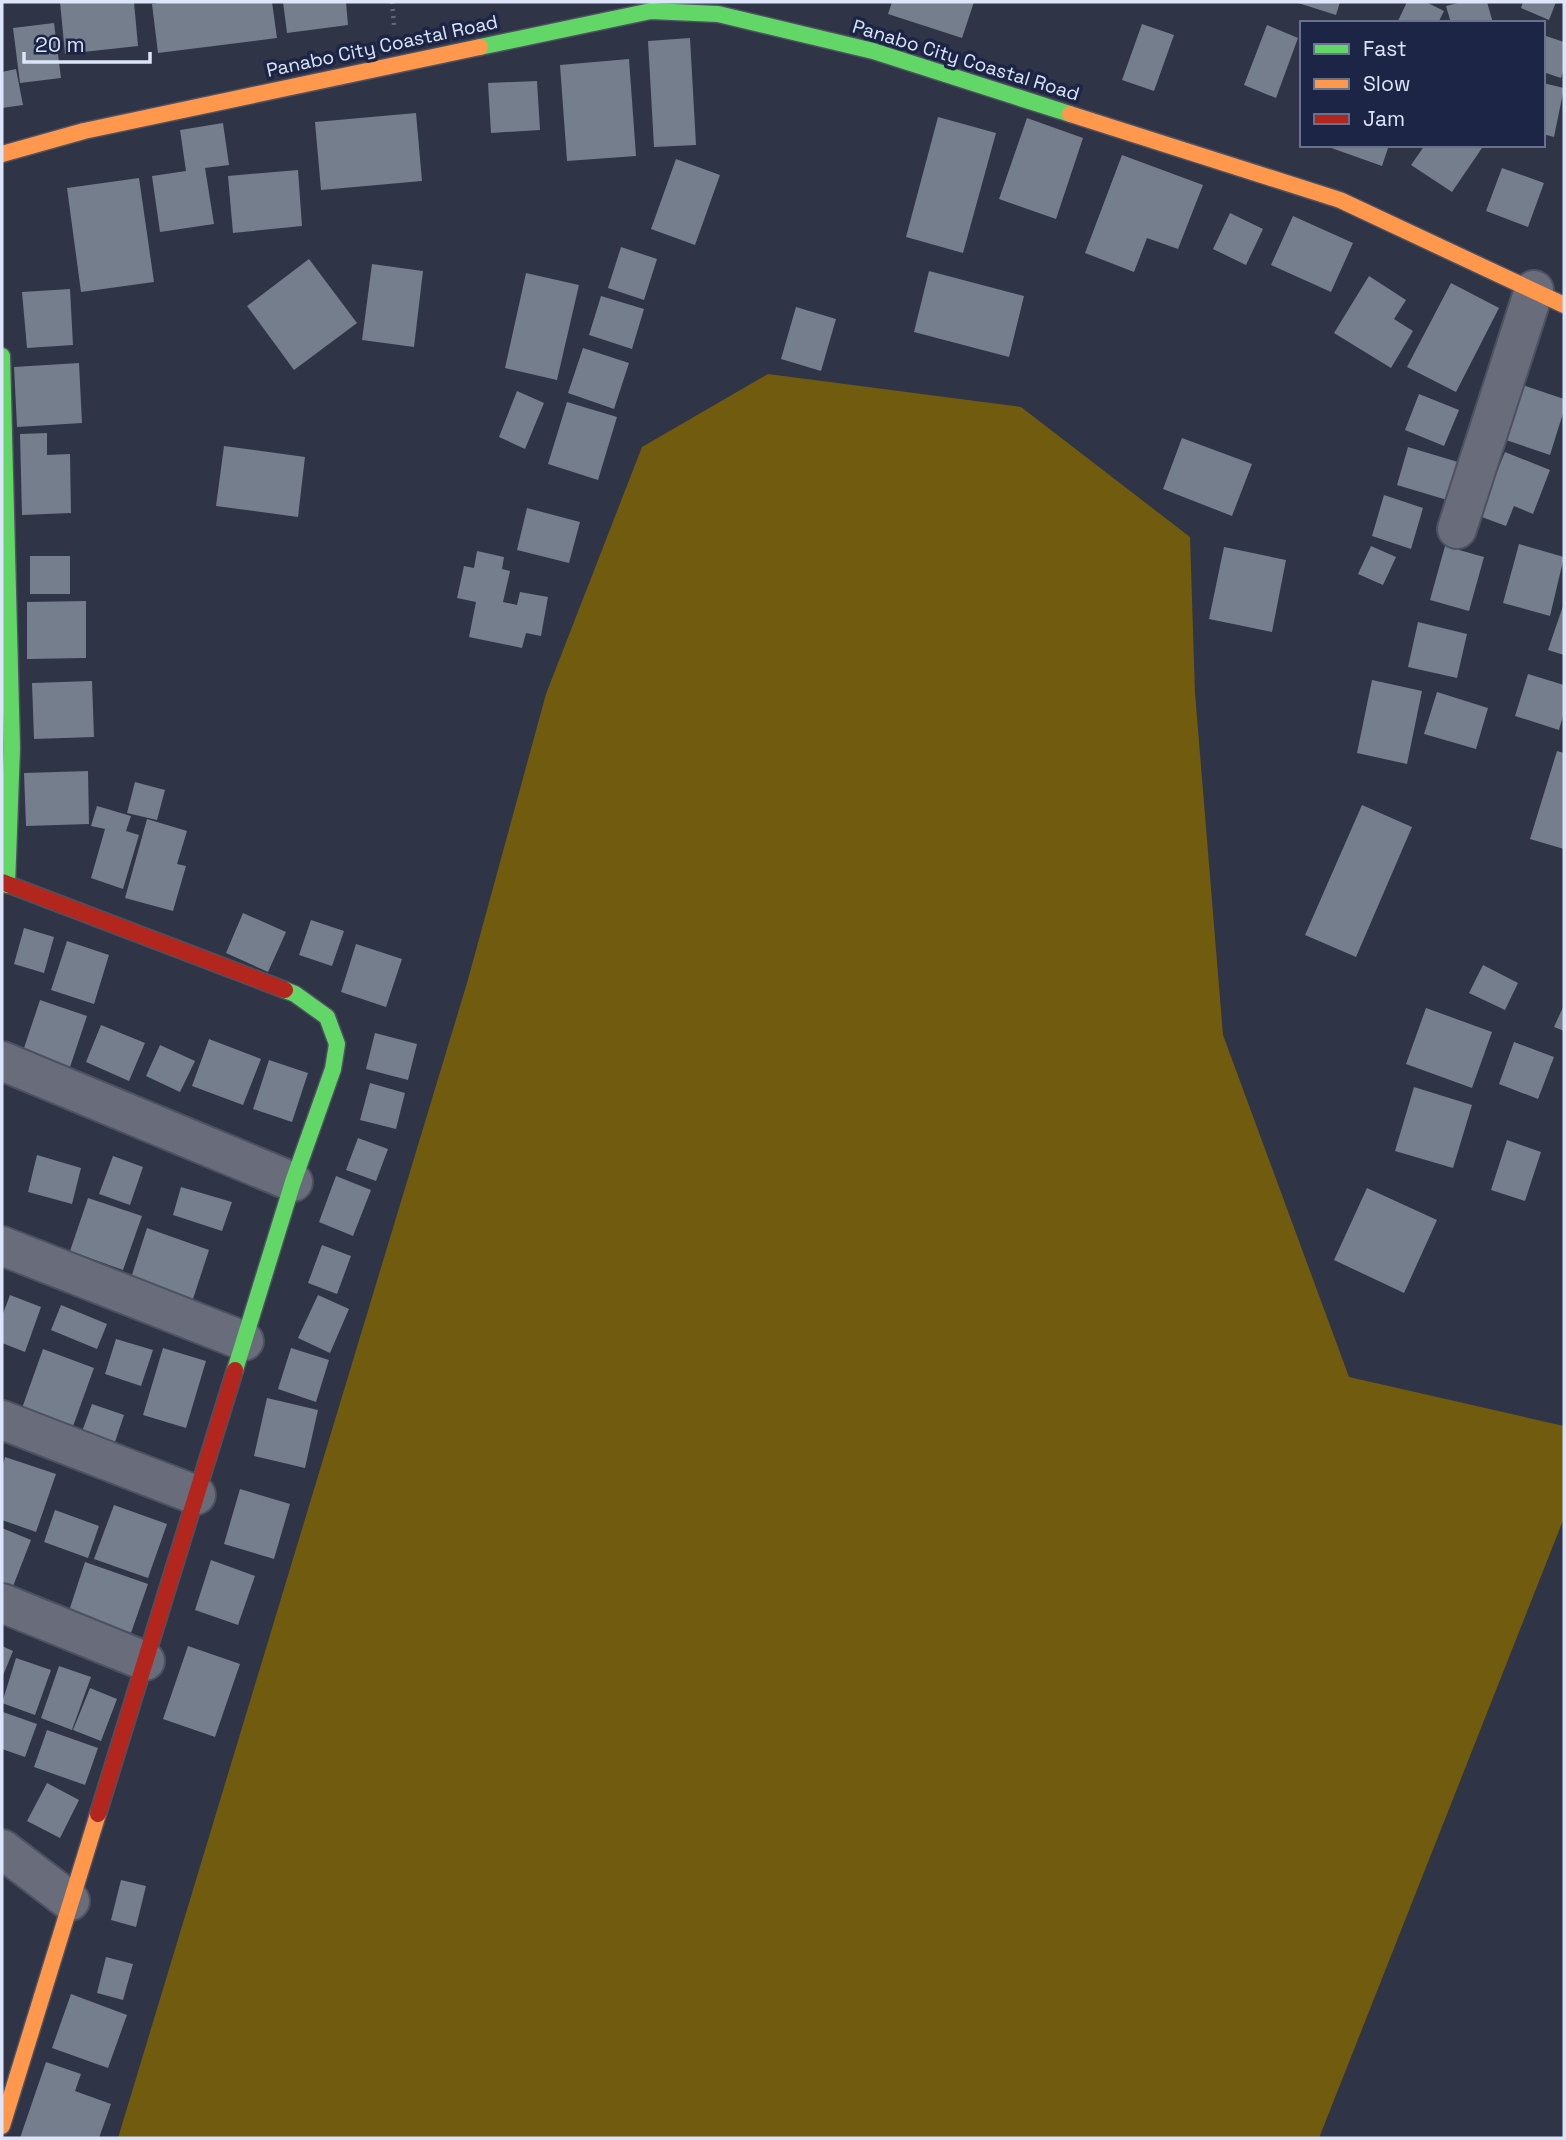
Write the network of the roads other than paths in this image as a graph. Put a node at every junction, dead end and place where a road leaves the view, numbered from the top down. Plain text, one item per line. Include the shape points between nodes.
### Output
1 (2, 154) edge
2 (1549, 297) edge
3 (2, 356) edge
4 (1457, 529) dead end
5 (7, 738) edge
6 (4, 883) edge
7 (2, 1061) edge
8 (293, 1182) junction
9 (2, 1246) edge
10 (244, 1341) junction
11 (2, 1420) edge
12 (196, 1495) junction
13 (2, 1603) edge
14 (145, 1661) junction
15 (2, 1849) edge
16 (70, 1901) junction
17 (12, 2050) edge
18 (2, 2126) edge

1 - 2 street, Panabo City Coastal Road via 84,131 651,11 718,14 873,51 1340,200
2 - 4 street
3 - 5 street
5 - 6 street
6 - 8 street via 295,994 327,1017 337,1044 333,1069
7 - 8 street
8 - 10 street
9 - 10 street
10 - 12 street
11 - 12 street
12 - 14 street
13 - 14 street
14 - 16 street
15 - 16 street
16 - 17 street
17 - 18 street

